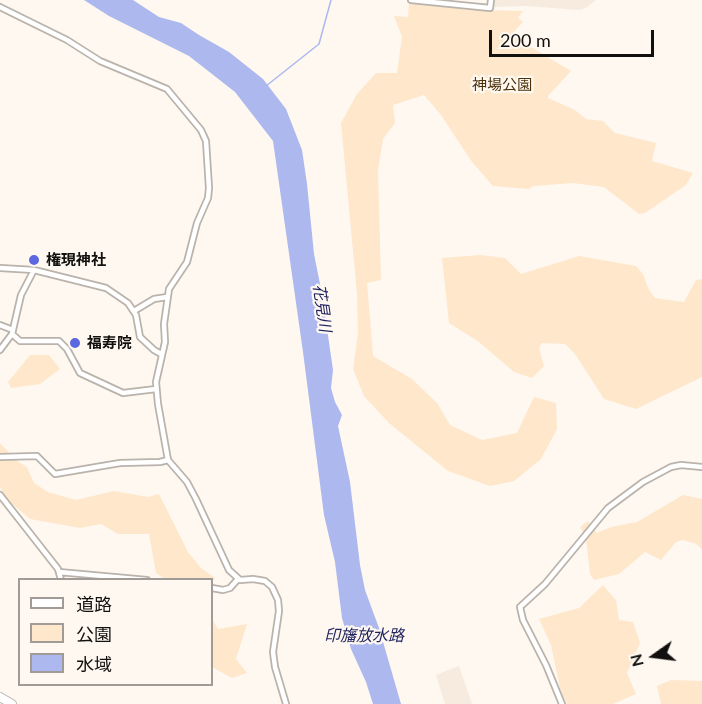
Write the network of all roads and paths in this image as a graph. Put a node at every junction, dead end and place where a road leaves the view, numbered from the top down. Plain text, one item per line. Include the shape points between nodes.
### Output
1 (411, 0) edge
2 (491, 0) edge
3 (448, 2) edge
4 (0, 7) edge
5 (0, 268) edge
6 (34, 270) junction
7 (168, 297) junction
8 (134, 311) junction
9 (0, 325) edge
10 (12, 332) junction
11 (0, 350) edge
12 (161, 354) junction
13 (156, 388) junction
14 (0, 457) edge
15 (168, 460) junction
16 (702, 467) edge
17 (0, 495) edge
18 (59, 572) junction
19 (61, 578) edge
20 (134, 578) edge
21 (238, 579) junction
22 (213, 588) edge
23 (0, 697) edge
24 (12, 704) edge
25 (286, 704) edge
26 (561, 704) edge

1 - 3 street
2 - 3 street via 490,8
4 - 7 street via 100,61 167,88 201,130 208,149 208,198 187,262 171,283
5 - 6 street
6 - 8 street via 106,288
6 - 10 street via 21,295
7 - 8 street via 154,299
7 - 12 street
8 - 12 street via 140,337
9 - 10 street
10 - 11 street
10 - 13 street via 20,341 58,341 80,373 123,393
12 - 13 street
13 - 15 street
14 - 15 street via 37,456 56,474
15 - 21 street via 187,482 229,570
16 - 26 street via 671,467 608,508 545,584 520,607
17 - 18 street
18 - 19 street
18 - 20 street
21 - 22 street via 230,588
21 - 25 street via 265,581 278,600 273,652
23 - 24 main road

